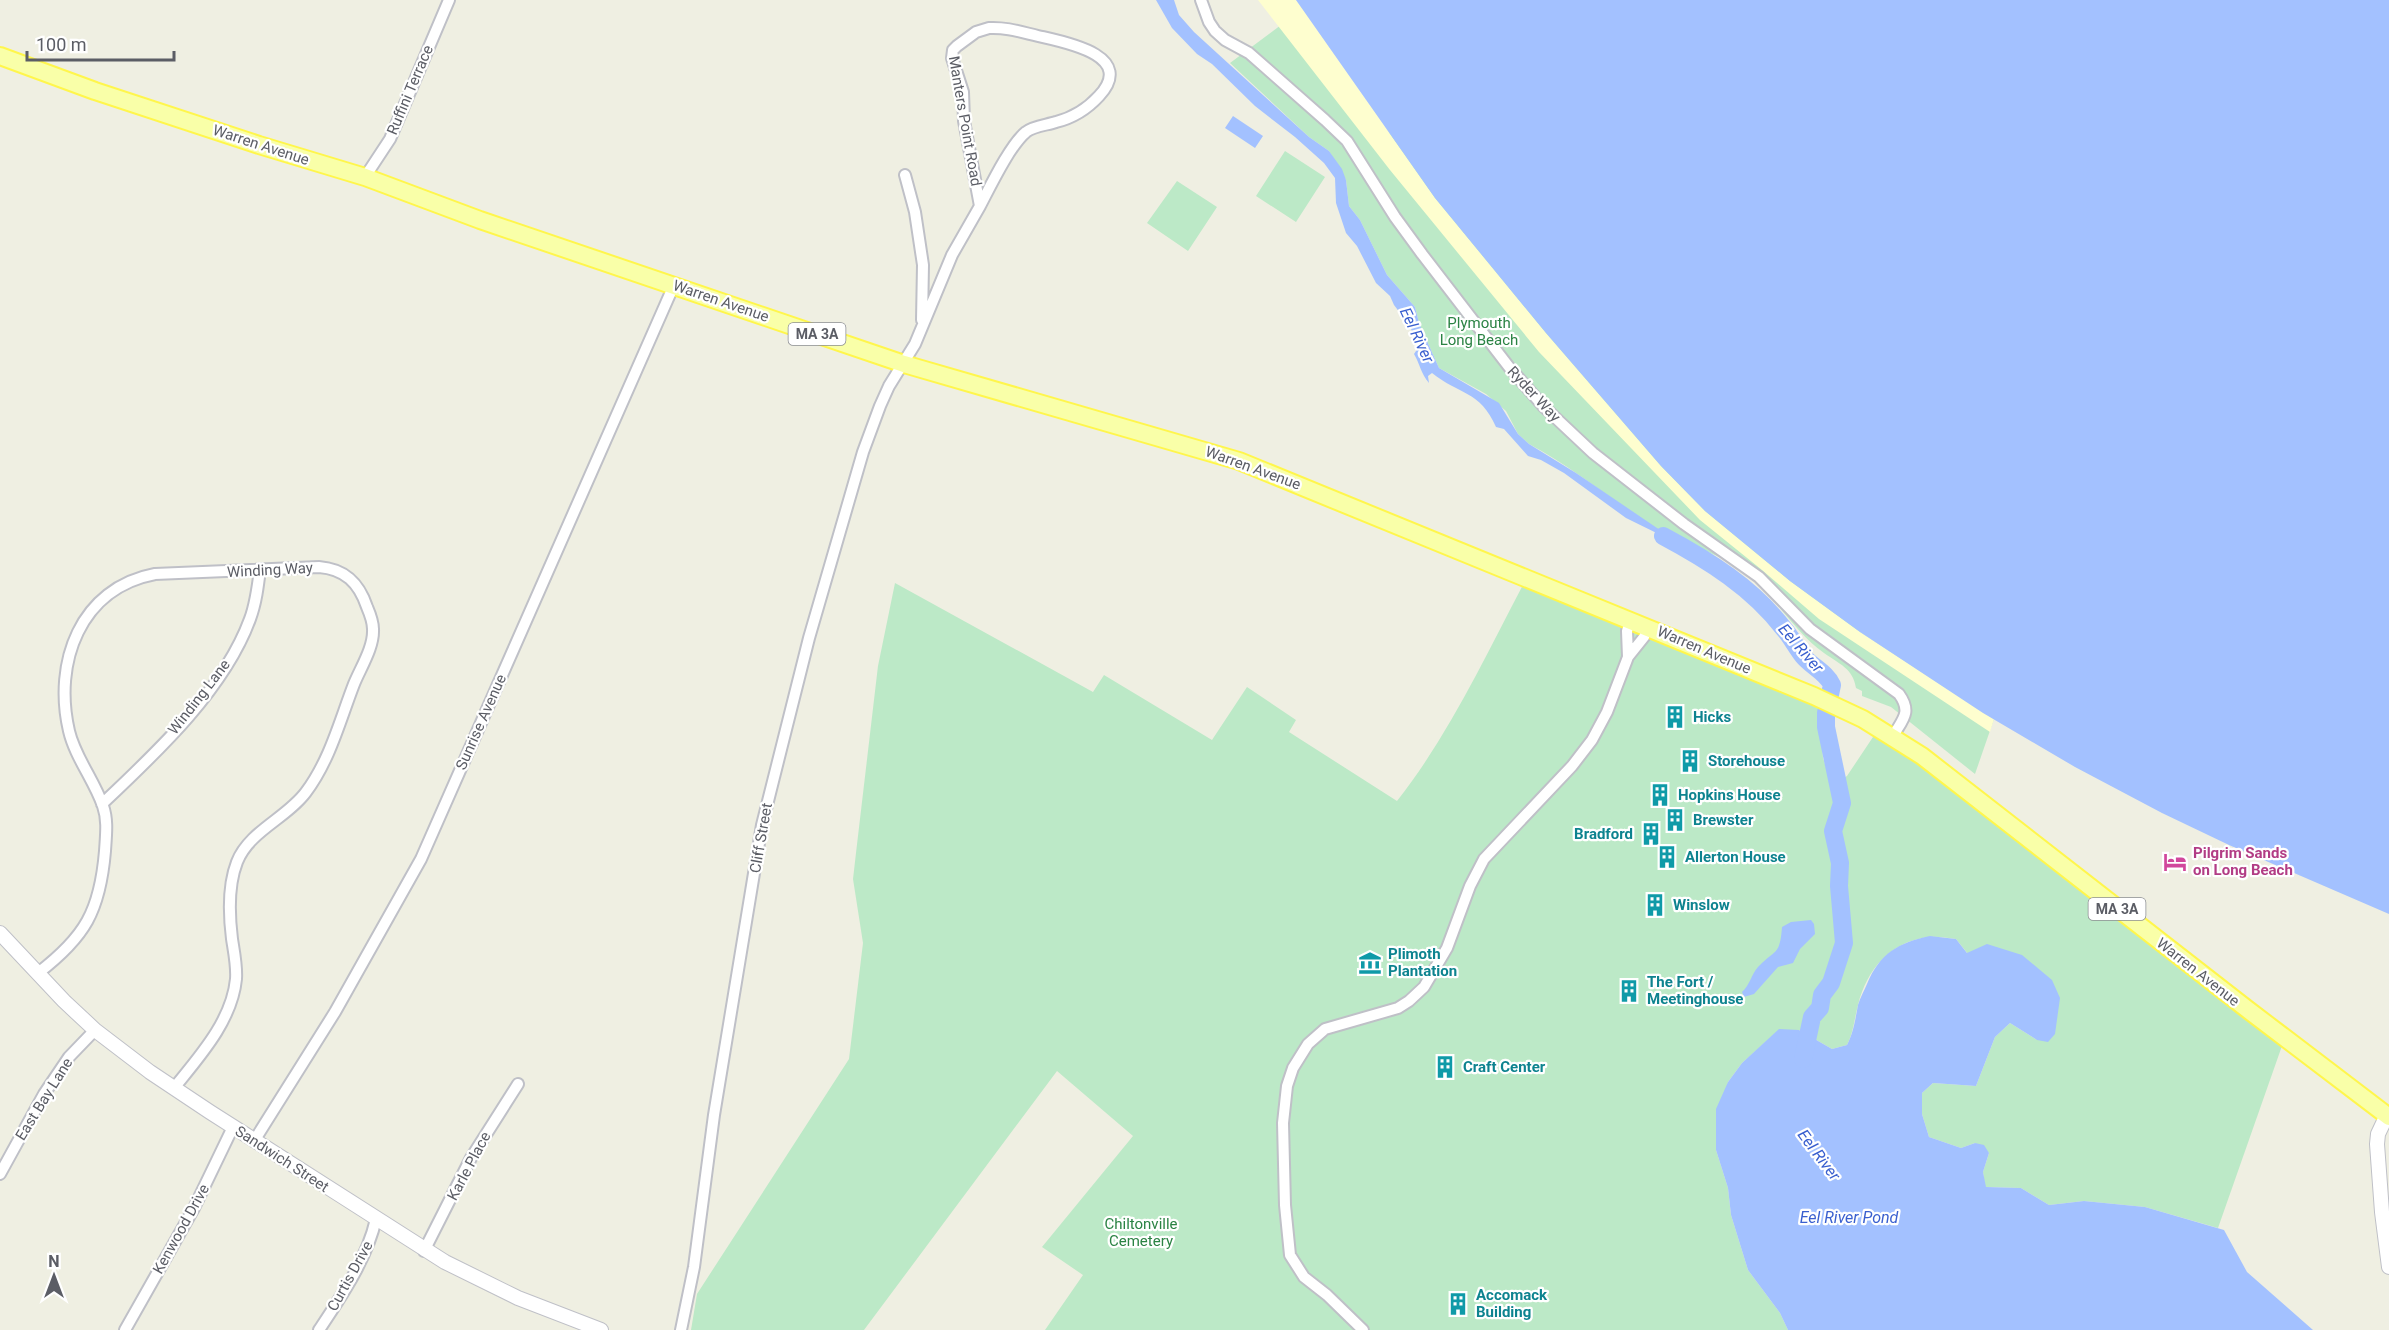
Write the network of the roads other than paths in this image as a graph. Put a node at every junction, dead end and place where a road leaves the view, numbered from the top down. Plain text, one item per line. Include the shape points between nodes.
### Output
1 (449, 0) edge
2 (1201, 0) edge
3 (0, 56) edge
4 (905, 175) dead end
5 (365, 177) junction
6 (980, 206) junction
7 (674, 285) junction
8 (922, 326) junction
9 (904, 364) junction
10 (260, 569) junction
11 (1631, 619) junction
12 (1648, 627) junction
13 (1628, 657) junction
14 (1893, 736) junction
15 (102, 804) junction
16 (0, 933) edge
17 (38, 974) junction
18 (95, 1030) junction
19 (518, 1084) dead end
20 (174, 1088) junction
21 (2388, 1116) edge
22 (232, 1127) junction
23 (254, 1141) junction
24 (0, 1174) edge
25 (376, 1220) junction
26 (424, 1251) junction
27 (2389, 1267) edge
28 (125, 1330) edge
29 (319, 1330) edge
30 (601, 1330) edge
31 (681, 1330) edge
32 (1363, 1330) edge

1 - 5 street, Ruffini Terrace via 390,139
2 - 14 street, Ryder Way via 1215,31 1249,53 1347,141 1422,254 1543,406 1593,453 1759,578 1810,628 1899,694 1906,714
3 - 5 main road, Warren Avenue / MA 3A via 269,149
4 - 8 street via 923,265
5 - 7 main road, Warren Avenue / MA 3A
6 - 6 street, Manters Point Road via 964,121 963,92 952,62 953,50 976,32 1002,28 1068,42 1101,58 1109,76 1099,96 1065,119 1026,131
6 - 8 street, Manters Point Road via 952,255
7 - 9 main road, Warren Avenue / MA 3A
7 - 23 street, Sunrise Avenue via 421,859 334,1012
8 - 9 street, Manters Point Road
9 - 11 main road, Warren Avenue / MA 3A via 1239,460
9 - 31 street, Cliff Street via 889,386 863,452 809,638 767,803
10 - 15 street, Winding Lane via 249,620 225,667 170,736
10 - 15 street, Winding Way via 146,576 114,592 83,622 66,664 66,709 71,737
10 - 20 street, Winding Way via 319,567 345,574 363,594 373,638 340,726 308,789 256,836 239,857 231,905 234,993 223,1019
11 - 12 main road, Warren Avenue / MA 3A
11 - 13 street via 1627,631
12 - 13 street
12 - 14 main road, Warren Avenue / MA 3A via 1840,707
13 - 32 street via 1592,740 1484,859 1447,948 1424,987 1398,1008 1325,1029 1302,1053 1287,1082 1284,1104 1288,1246 1304,1277
14 - 21 main road, Warren Avenue / MA 3A
15 - 17 street, Winding Way via 106,826 104,858 93,913 67,949
16 - 17 street, Sandwich Street
17 - 18 street, Sandwich Street
18 - 20 street, Sandwich Street
18 - 24 street, East Bay Lane via 56,1076
19 - 26 street, Karle Place via 471,1158
20 - 22 street, Sandwich Street
21 - 27 street via 2377,1144
22 - 23 street, Sandwich Street
22 - 28 street, Kenwood Drive via 194,1208
23 - 25 street, Sandwich Street
25 - 26 street, Sandwich Street
25 - 29 street, Curtis Drive via 360,1262
26 - 30 street, Sandwich Street via 518,1298

